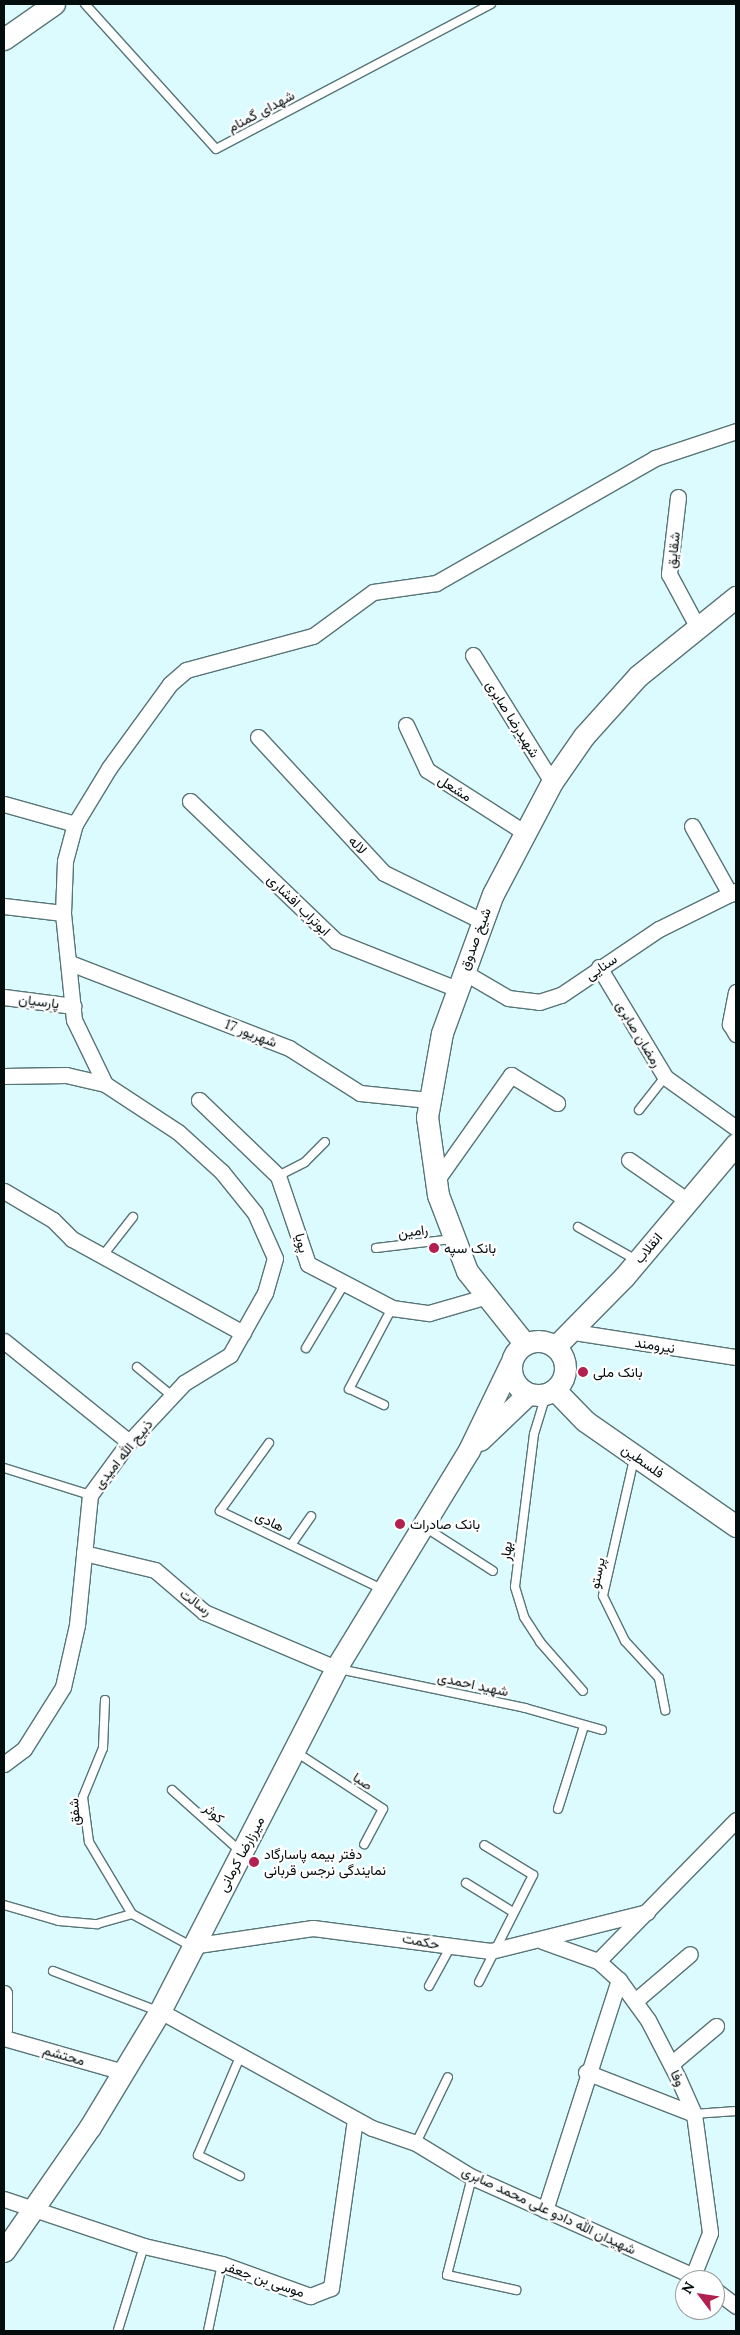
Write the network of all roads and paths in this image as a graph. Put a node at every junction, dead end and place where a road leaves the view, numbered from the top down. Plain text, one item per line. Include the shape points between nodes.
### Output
1 (54, 4) edge
2 (85, 4) edge
3 (491, 4) edge
4 (4, 39) edge
5 (736, 431) edge
6 (678, 497) dead end
7 (736, 597) edge
8 (698, 626) junction
9 (473, 655) dead end
10 (406, 725) dead end
11 (258, 737) dead end
12 (552, 782) junction
13 (190, 800) dead end
14 (4, 804) edge
15 (75, 824) junction
16 (692, 826) dead end
17 (524, 832) junction
18 (733, 893) edge
19 (4, 906) edge
20 (63, 913) junction
21 (482, 921) junction
22 (70, 963) junction
23 (599, 967) junction
24 (460, 980) junction
25 (736, 992) edge
26 (4, 997) edge
27 (73, 1006) junction
28 (736, 1034) edge
29 (4, 1076) edge
30 (665, 1077) junction
31 (105, 1084) junction
32 (199, 1100) dead end
33 (429, 1100) junction
34 (557, 1103) dead end
35 (639, 1110) dead end
36 (736, 1128) edge
37 (325, 1142) dead end
38 (736, 1144) edge
39 (629, 1160) dead end
40 (278, 1176) junction
41 (436, 1181) junction
42 (4, 1191) edge
43 (688, 1201) junction
44 (133, 1217) dead end
45 (578, 1227) dead end
46 (453, 1239) junction
47 (376, 1248) dead end
48 (104, 1254) junction
49 (638, 1261) junction
50 (343, 1286) junction
51 (484, 1296) junction
52 (392, 1308) junction
53 (243, 1332) junction
54 (574, 1332) junction
55 (4, 1341) edge
56 (525, 1344) junction
57 (555, 1347) junction
58 (306, 1348) dead end
59 (736, 1357) edge
60 (510, 1365) junction
61 (137, 1367) dead end
62 (543, 1393) junction
63 (172, 1396) junction
64 (384, 1405) dead end
65 (130, 1442) junction
66 (269, 1443) dead end
67 (469, 1450) junction
68 (635, 1456) junction
69 (4, 1468) edge
70 (90, 1495) junction
71 (311, 1516) dead end
72 (422, 1526) junction
73 (736, 1526) edge
74 (291, 1545) junction
75 (84, 1553) junction
76 (493, 1571) dead end
77 (383, 1590) junction
78 (336, 1668) junction
79 (583, 1691) dead end
80 (104, 1700) dead end
81 (665, 1710) dead end
82 (584, 1726) junction
83 (602, 1730) dead end
84 (296, 1752) junction
85 (6, 1758) edge
86 (172, 1790) dead end
87 (558, 1809) dead end
88 (734, 1829) edge
89 (364, 1844) dead end
90 (484, 1845) dead end
91 (241, 1853) junction
92 (466, 1883) dead end
93 (4, 1905) edge
94 (512, 1912) junction
95 (647, 1912) junction
96 (132, 1914) junction
97 (542, 1941) junction
98 (191, 1946) junction
99 (451, 1946) junction
100 (491, 1951) junction
101 (690, 1954) dead end
102 (598, 1961) junction
103 (53, 1970) dead end
104 (619, 1980) junction
105 (479, 1982) dead end
106 (429, 1986) dead end
107 (4, 1993) edge
108 (635, 2001) junction
109 (160, 2011) junction
110 (716, 2026) dead end
111 (4, 2030) edge
112 (4, 2038) edge
113 (240, 2057) junction
114 (671, 2064) junction
115 (123, 2072) junction
116 (586, 2072) junction
117 (448, 2077) dead end
118 (736, 2111) edge
119 (694, 2114) junction
120 (355, 2120) junction
121 (416, 2143) junction
122 (240, 2176) dead end
123 (472, 2177) junction
124 (4, 2199) edge
125 (35, 2208) junction
126 (545, 2210) junction
127 (144, 2246) junction
128 (4, 2251) edge
129 (222, 2264) junction
130 (684, 2270) edge
131 (700, 2270) edge
132 (516, 2290) dead end
133 (725, 2298) edge
134 (736, 2306) edge
135 (118, 2330) dead end
136 (208, 2331) edge

1 - 4 main road
2 - 3 lane, شهدای گمنام via 216,149
5 - 15 street via 655,458 436,582 373,592 313,636 186,670 170,684 108,768
6 - 8 street, شقایق via 669,574
7 - 8 main road, شیخ صدوق
8 - 12 main road, شیخ صدوق via 613,703
9 - 12 street, شهیدرضا صابری
10 - 17 street, مشعل via 427,770
11 - 21 street, لاله via 384,873
12 - 17 main road, شیخ صدوق
13 - 24 street, ابوتراب افشاری via 336,941
14 - 15 street
15 - 20 street via 64,861
16 - 18 street
17 - 21 main road, شیخ صدوق
18 - 23 street, سنایی via 659,929
19 - 20 street
20 - 22 street
21 - 24 main road, شیخ صدوق
22 - 27 street
22 - 33 street, 17 شهریور via 289,1048 360,1093
23 - 24 street, سنایی via 561,995 539,1002 508,998
23 - 30 street, رمضان صابری
24 - 33 main road, شیخ صدوق via 442,1032
25 - 28 street via 730,1024
26 - 27 street, پارسیان
27 - 31 street via 74,1020
29 - 31 street via 66,1075
30 - 35 lane
30 - 36 street, رمضان صابری
31 - 53 street, ذبیح الله امیدی via 178,1132 222,1172 255,1214 275,1258 265,1293
32 - 40 street, پویا
33 - 41 main road, شیخ صدوق
34 - 41 street via 511,1075
37 - 40 lane via 305,1162
38 - 43 main road, انقلاب
39 - 43 street
40 - 50 street, پویا via 308,1264
41 - 46 main road, شیخ صدوق
42 - 48 street via 53,1220 72,1239
43 - 49 main road, انقلاب
44 - 48 lane
45 - 49 lane
46 - 47 lane, رامین
46 - 51 main road, شیخ صدوق
48 - 53 street
49 - 54 main road, انقلاب
50 - 52 street, پویا
50 - 58 lane
51 - 52 street, پویا via 429,1312
51 - 56 main road, شیخ صدوق
52 - 64 lane via 349,1389
53 - 63 street, ذبیح الله امیدی via 230,1355 184,1383
54 - 57 main road, انقلاب
54 - 59 street, نیرومند
55 - 65 street
56 - 57 main road via 540,1341
56 - 60 main road
57 - 62 main road via 566,1369
60 - 62 main road via 514,1383
60 - 67 main road
61 - 63 lane
62 - 67 main road
62 - 68 main road, فلسطین
62 - 79 lane, بهار via 534,1434 515,1587 529,1625
63 - 65 street, ذبیح الله امیدی
65 - 70 street, ذبیح الله امیدی
66 - 74 lane, هادی via 220,1511
67 - 72 main road, میرزارضا کرمانی
68 - 73 main road, فلسطین
68 - 81 lane, پرستو via 603,1596 625,1642 659,1678
69 - 70 lane
70 - 75 street, ذبیح الله امیدی
71 - 74 lane
72 - 76 lane
72 - 77 main road, میرزارضا کرمانی
74 - 77 lane, هادی
75 - 78 street, رسالت via 155,1570 204,1612
75 - 85 street, ذبیح الله امیدی via 77,1625 63,1687 24,1749
77 - 78 main road, میرزارضا کرمانی
78 - 82 lane, شهید احمدی via 525,1708
78 - 84 main road, میرزارضا کرمانی
80 - 96 lane, شفق via 103,1748 82,1797 89,1842
82 - 83 lane, شهید احمدی
82 - 87 lane
84 - 89 lane, صبا via 383,1809
84 - 91 main road, میرزارضا کرمانی
86 - 91 lane, کوثر
88 - 95 street, حکمت
90 - 94 lane via 533,1875
91 - 98 main road, میرزارضا کرمانی
92 - 94 lane
93 - 96 lane via 59,1921 97,1924
94 - 100 lane
95 - 97 street, حکمت
95 - 102 street, حکمت
96 - 98 lane
97 - 100 street, حکمت
97 - 102 street, وفا
98 - 99 street, حکمت via 313,1928
98 - 109 main road, میرزارضا کرمانی
99 - 100 street, حکمت
99 - 106 lane
100 - 105 lane
101 - 108 street
102 - 104 street, وفا
103 - 109 lane
104 - 108 street, وفا
104 - 116 street
107 - 111 street
108 - 114 street, وفا
109 - 113 street, شهیدان الله دادو علی محمد صابری
109 - 115 main road, میرزارضا کرمانی
110 - 114 street
112 - 115 street, محتشم
113 - 120 street, شهیدان الله دادو علی محمد صابری
113 - 122 lane via 198,2155
114 - 119 street, وفا
115 - 125 main road, میرزارضا کرمانی
116 - 119 street
116 - 126 street
117 - 121 lane
118 - 119 lane
119 - 131 street, وفا via 710,2233
120 - 121 street, شهیدان الله دادو علی محمد صابری
120 - 129 street, موسی بن جعفر via 331,2288 310,2296
121 - 123 street, شهیدان الله دادو علی محمد صابری
123 - 126 street, شهیدان الله دادو علی محمد صابری
123 - 132 lane via 447,2275
124 - 125 street, موسی بن جعفر
125 - 127 street, موسی بن جعفر
125 - 128 main road, میرزارضا کرمانی
126 - 130 street, شهیدان الله دادو علی محمد صابری
127 - 129 street, موسی بن جعفر
127 - 135 lane
129 - 136 lane
133 - 134 street

